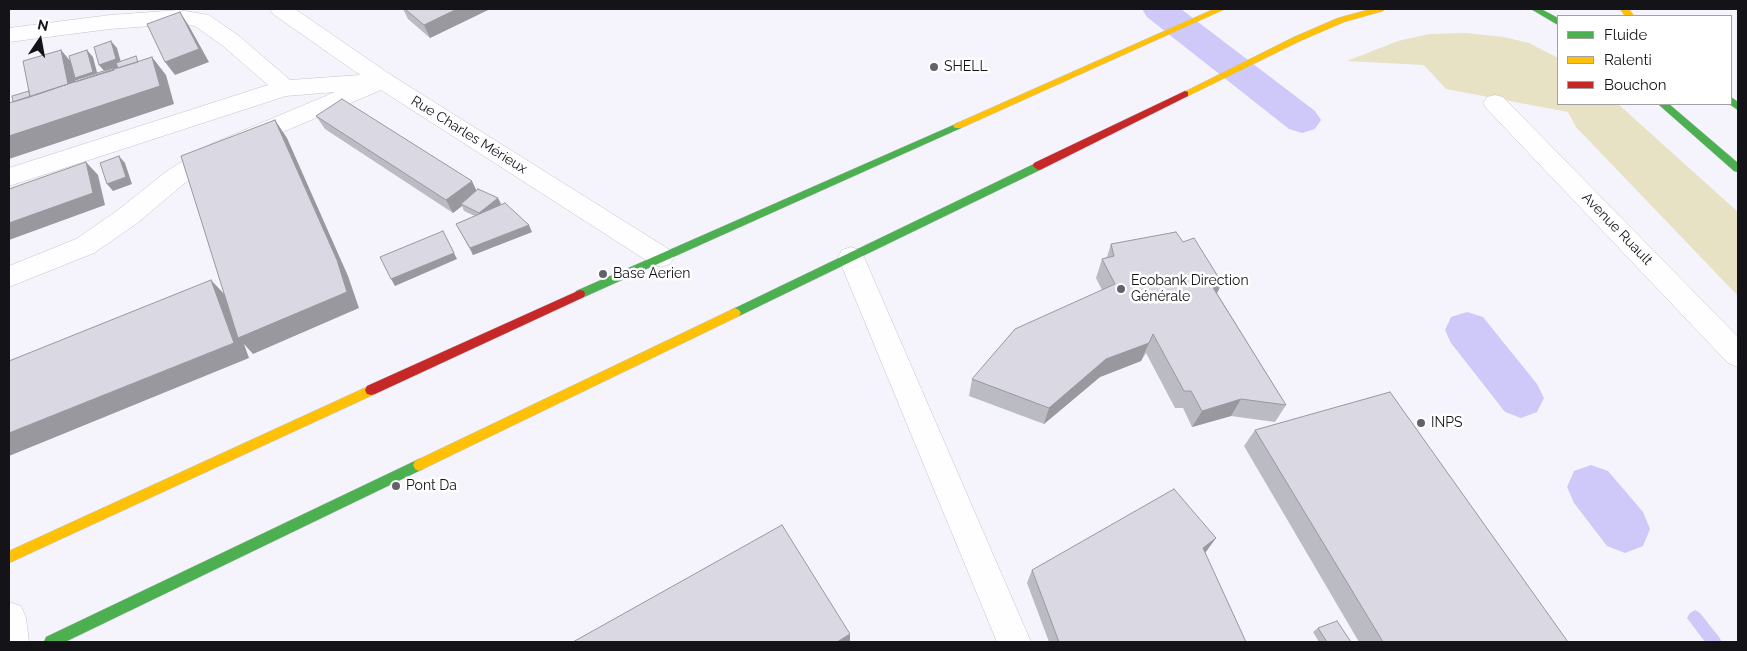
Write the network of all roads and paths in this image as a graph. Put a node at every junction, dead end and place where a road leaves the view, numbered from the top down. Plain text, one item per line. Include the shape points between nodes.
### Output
1 (281, 9) edge
2 (1221, 9) edge
3 (1380, 9) edge
4 (1535, 9) edge
5 (1557, 21) edge
6 (9, 35) edge
7 (383, 80) junction
8 (285, 88) junction
9 (1495, 103) dead end
10 (1664, 105) edge
11 (1738, 168) edge
12 (9, 177) edge
13 (851, 256) junction
14 (661, 257) junction
15 (9, 277) edge
16 (1738, 355) edge
17 (9, 557) edge
18 (9, 618) edge
19 (12, 642) edge
20 (51, 642) edge
21 (1014, 642) edge

1 - 7 street, Rue Charles Mérieux
2 - 14 main road
3 - 13 main road via 1341,20 1297,39
4 - 5 main road
6 - 8 street via 110,22 179,17 201,20
7 - 8 street
7 - 14 street, Rue Charles Mérieux
7 - 15 street via 218,150 176,177 85,246
8 - 12 street
9 - 16 street, Avenue Ruault
10 - 11 main road
13 - 20 main road
13 - 21 street
14 - 17 main road
18 - 19 street

